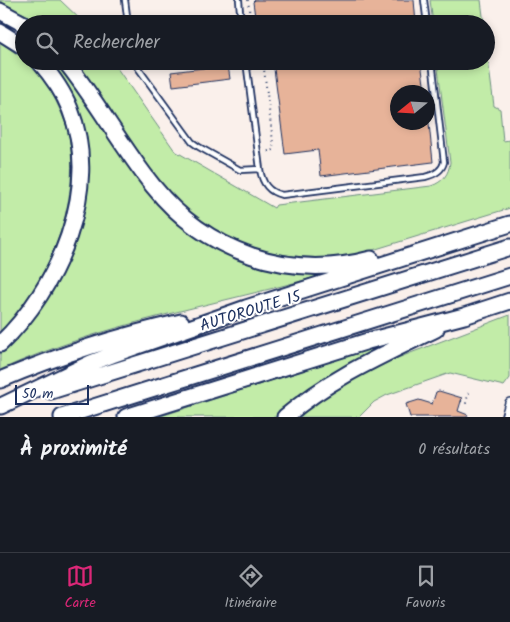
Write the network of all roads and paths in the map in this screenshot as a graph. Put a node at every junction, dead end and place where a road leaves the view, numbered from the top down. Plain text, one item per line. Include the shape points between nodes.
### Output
1 (125, 0) edge
2 (239, 0) edge
3 (248, 0) edge
4 (424, 0) edge
5 (0, 11) edge
6 (127, 15) edge
7 (241, 15) edge
8 (250, 15) edge
9 (426, 15) edge
10 (15, 19) edge
11 (0, 32) edge
12 (15, 42) edge
13 (46, 70) edge
14 (71, 70) edge
15 (139, 70) edge
16 (247, 70) edge
17 (264, 70) edge
18 (433, 70) edge
19 (265, 152) dead end
20 (260, 169) junction
21 (510, 223) edge
22 (510, 247) edge
23 (510, 276) edge
24 (510, 301) edge
25 (246, 308) junction
26 (464, 316) junction
27 (0, 344) edge
28 (0, 380) edge
29 (469, 392) dead end
30 (461, 401) dead end
31 (510, 403) edge
32 (1, 406) edge
33 (62, 417) edge
34 (126, 417) edge
35 (285, 417) edge
36 (506, 417) edge

1 - 6 lane
2 - 7 lane
3 - 8 path
4 - 9 lane
5 - 10 highway
11 - 12 highway
13 - 27 highway via 62,91 74,120 80,152 78,196 68,237 47,284 29,312
14 - 21 highway via 166,202 206,234 244,253 281,264 333,267
15 - 20 lane via 195,145 240,170
16 - 20 lane
17 - 19 path via 274,150
18 - 20 lane via 444,162 436,173 282,195 265,185
21 - 25 highway
22 - 32 highway, AUTOROUTE 15
23 - 33 highway
24 - 26 highway
25 - 28 highway via 119,337
25 - 32 highway via 91,362
26 - 34 highway via 376,339
26 - 35 highway via 342,375
29 - 30 path via 466,403
31 - 36 street

